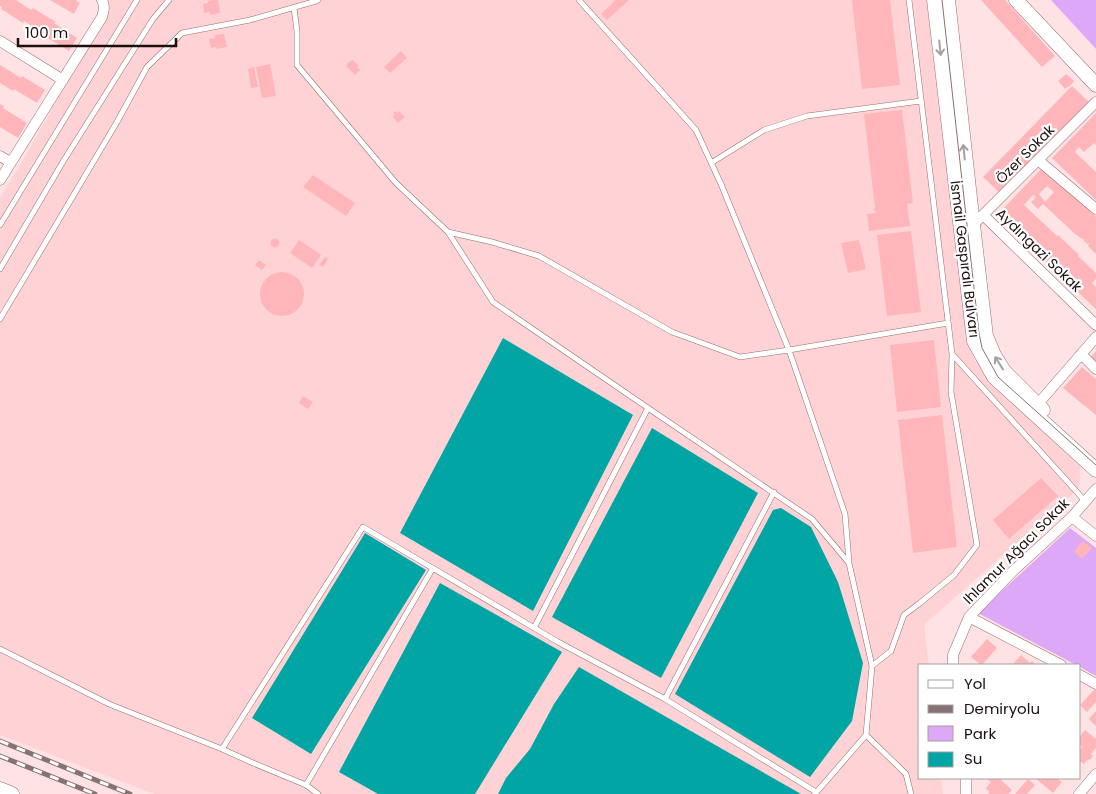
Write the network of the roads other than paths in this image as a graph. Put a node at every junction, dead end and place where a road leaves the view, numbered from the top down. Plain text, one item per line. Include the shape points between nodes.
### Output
1 (102, 0) edge
2 (137, 0) edge
3 (169, 0) edge
4 (318, 0) edge
5 (579, 0) edge
6 (909, 0) edge
7 (934, 0) edge
8 (948, 0) edge
9 (1016, 0) edge
10 (1023, 0) edge
11 (294, 8) junction
12 (0, 41) edge
13 (63, 80) junction
14 (1096, 84) edge
15 (921, 101) junction
16 (1096, 102) edge
17 (0, 156) edge
18 (1038, 160) junction
19 (10, 162) junction
20 (711, 163) junction
21 (0, 180) edge
22 (1096, 209) edge
23 (984, 215) junction
24 (0, 225) edge
25 (973, 225) junction
26 (448, 232) junction
27 (0, 269) edge
28 (0, 319) edge
29 (948, 323) junction
30 (1096, 325) edge
31 (1096, 337) edge
32 (789, 350) junction
33 (952, 354) junction
34 (1081, 354) junction
35 (1096, 369) edge
36 (1037, 405) junction
37 (648, 408) junction
38 (1096, 458) edge
39 (1096, 470) edge
40 (1096, 489) edge
41 (774, 492) junction
42 (1086, 501) junction
43 (1072, 517) junction
44 (1096, 536) edge
45 (849, 563) junction
46 (433, 568) junction
47 (969, 617) junction
48 (534, 628) junction
49 (0, 649) edge
50 (954, 664) edge
51 (1058, 664) edge
52 (872, 666) junction
53 (1081, 676) edge
54 (1096, 684) edge
55 (665, 699) junction
56 (866, 735) junction
57 (222, 749) junction
58 (1096, 774) edge
59 (967, 779) edge
60 (306, 785) junction
61 (0, 789) edge
62 (816, 793) edge
63 (12, 794) edge
64 (318, 794) edge
65 (911, 794) edge
66 (966, 794) edge
67 (1079, 794) edge

1 - 13 street via 102,16
2 - 24 lane
3 - 27 lane via 153,19 69,152
4 - 11 lane
5 - 20 lane via 696,130
6 - 15 lane
7 -> 39 main road, İsmail Gaspıralı Bulvarı via 974,341 994,377
25 -> 8 main road
9 - 14 main road
10 - 14 main road
11 - 26 lane via 297,65 396,183
11 - 28 lane via 182,33 147,67
12 - 13 street
13 - 19 street
15 - 20 lane via 807,116 764,130
15 - 29 lane
16 - 18 street, Özer Sokak
17 - 19 street
18 - 22 street
18 - 23 street, Özer Sokak
19 - 21 street
20 - 32 lane
23 - 25 street, Özer Sokak
23 - 30 street, Aydıngazi Sokak
36 -> 25 main road via 1004,371 986,336
26 - 32 lane via 538,256 672,332 740,357
26 - 37 lane via 493,302
29 - 32 lane
29 - 33 lane
31 - 34 street
32 - 45 lane via 845,514
33 - 42 lane
33 - 52 lane via 952,392 977,545 954,576 904,615 891,651
34 - 35 street
34 - 36 street
36 - 38 main road
37 - 41 lane
37 - 48 lane
40 - 42 street, Ihlamur Ağacı Sokak
41 - 45 lane via 812,519
41 - 55 lane
42 - 43 street, Ihlamur Ağacı Sokak
43 - 44 street
43 - 47 street, Ihlamur Ağacı Sokak
45 - 52 lane
46 - 48 lane
46 - 57 lane via 363,527
46 - 60 lane
47 - 50 street, Ihlamur Ağacı Sokak via 953,655
47 - 51 street
48 - 55 lane
49 - 57 lane via 109,704
52 - 56 lane
53 - 54 street
55 - 62 lane
56 - 62 lane
56 - 65 lane via 906,774
57 - 60 lane
58 - 67 street
59 - 66 street
60 - 64 lane
61 - 63 main road

